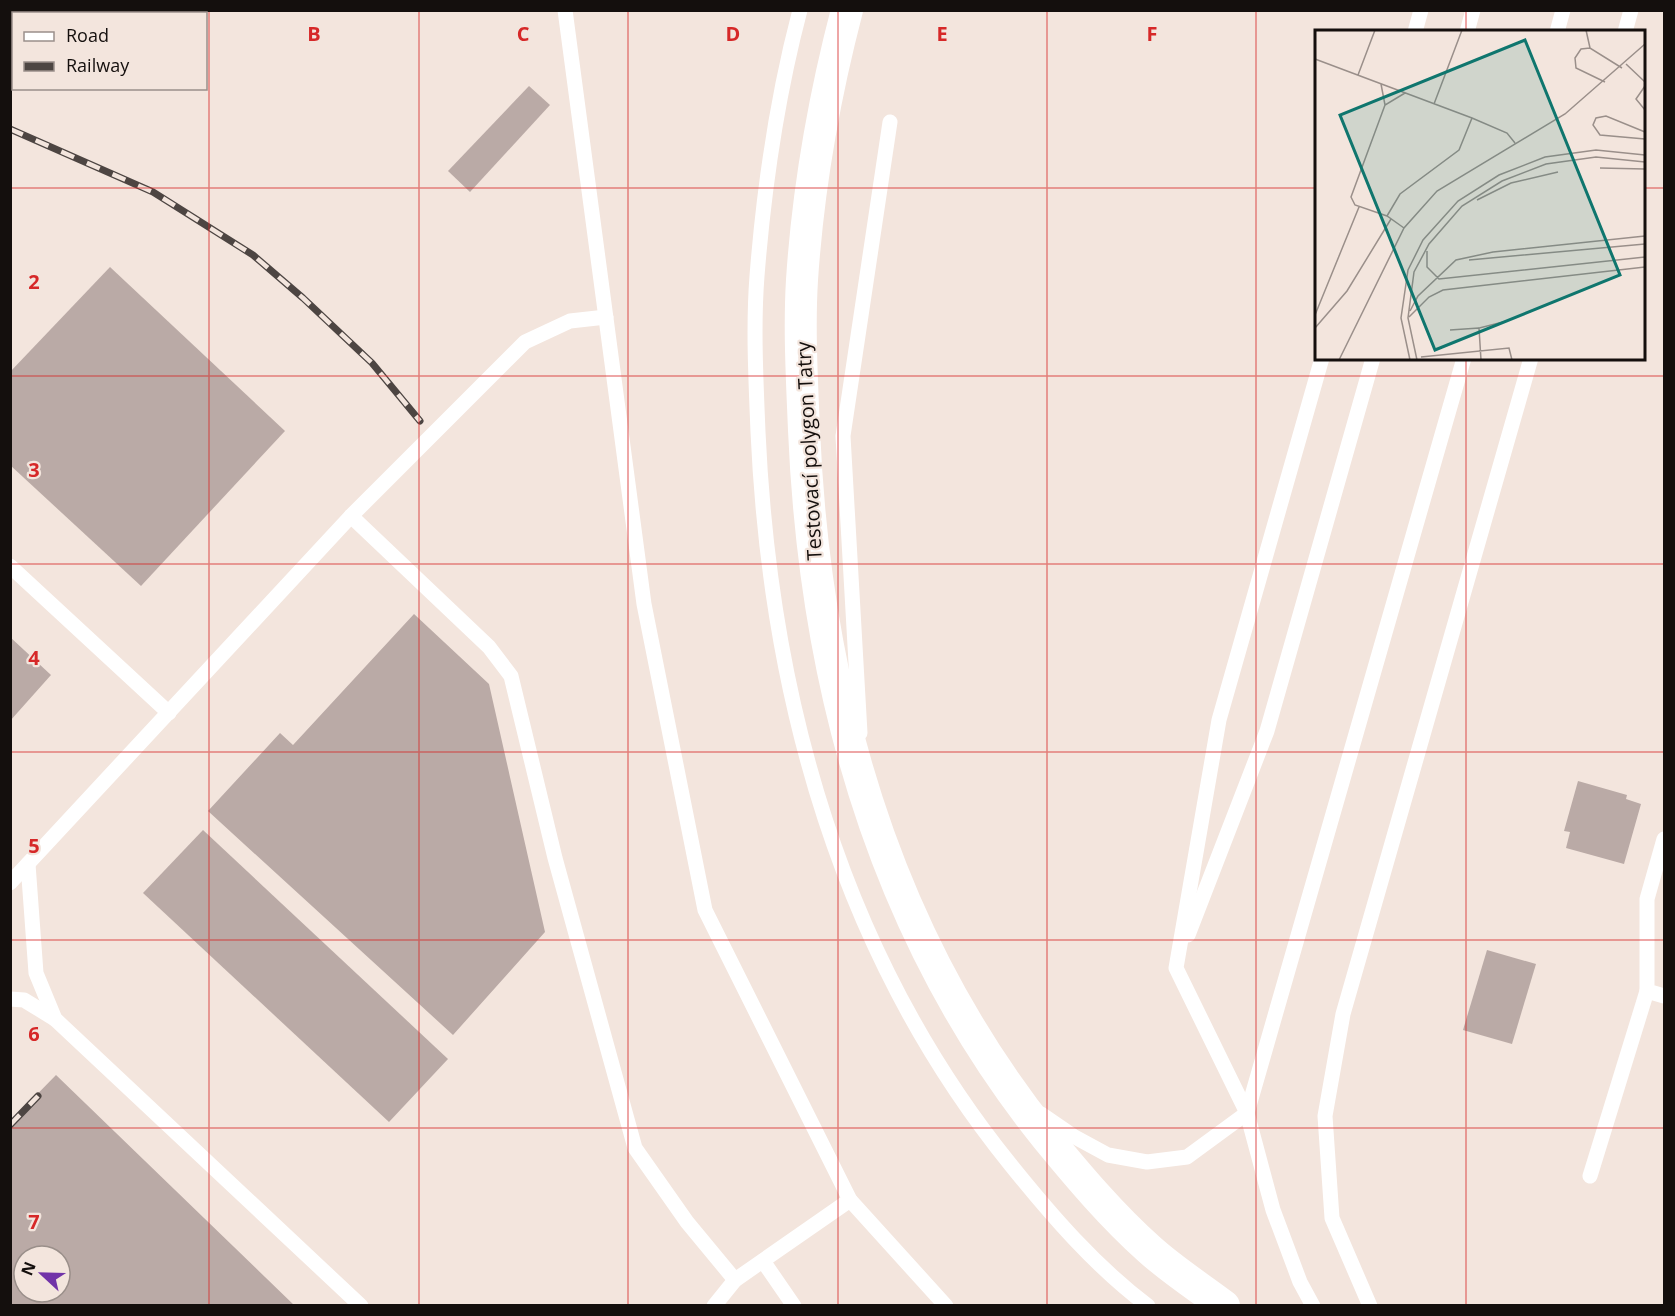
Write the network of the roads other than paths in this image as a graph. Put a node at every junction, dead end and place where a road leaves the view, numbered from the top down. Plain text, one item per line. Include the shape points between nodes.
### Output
1 (565, 10) edge
2 (800, 10) edge
3 (847, 10) edge
4 (1421, 10) edge
5 (1473, 10) edge
6 (1563, 10) edge
7 (1631, 10) edge
8 (1416, 30) edge
9 (1468, 30) edge
10 (1558, 30) edge
11 (1626, 30) edge
12 (890, 122) dead end
13 (606, 317) junction
14 (1321, 360) edge
15 (1372, 360) edge
16 (1463, 360) edge
17 (1530, 360) edge
18 (351, 516) junction
19 (10, 566) edge
20 (169, 712) junction
21 (863, 793) junction
22 (1665, 838) edge
23 (28, 864) junction
24 (10, 883) edge
25 (1176, 968) junction
26 (1647, 991) junction
27 (1665, 996) edge
28 (10, 999) edge
29 (55, 1019) junction
30 (1011, 1093) junction
31 (1247, 1113) junction
32 (1590, 1176) dead end
33 (850, 1200) junction
34 (763, 1261) junction
35 (735, 1280) junction
36 (361, 1305) edge
37 (714, 1305) edge
38 (794, 1305) edge
39 (946, 1305) edge
40 (1148, 1305) edge
41 (1224, 1305) edge
42 (1313, 1305) edge
43 (1370, 1305) edge

1 - 13 lane
2 - 40 lane via 787,59 768,170 756,279 761,496 773,603 792,708 820,808 861,921 914,1024 974,1119 1045,1207 1119,1284
3 - 21 street, Testovací polygon Tatry via 832,68 814,176 802,282 802,387 807,492 818,596 837,698
4 - 8 lane
5 - 9 lane
6 - 10 lane
7 - 11 lane
12 - 21 lane via 843,436
13 - 18 lane via 570,321 525,342
13 - 33 lane via 644,604 705,910
14 - 25 lane via 1219,720
15 - 25 lane via 1267,730
16 - 31 lane
17 - 43 lane via 1343,1014 1325,1116 1332,1218
18 - 20 lane
18 - 35 lane via 489,646 512,676 555,858 635,1148 687,1222
19 - 20 lane
20 - 23 lane
21 - 30 street, Testovací polygon Tatry via 903,902 954,1001
22 - 26 lane via 1647,899
23 - 24 lane
23 - 29 lane via 36,973
25 - 31 lane
26 - 27 lane
26 - 32 lane
28 - 29 lane via 24,1000
29 - 36 lane
30 - 31 lane via 1108,1155 1148,1162 1188,1157
30 - 41 street, Testovací polygon Tatry via 1079,1177 1149,1249
31 - 42 lane via 1276,1220
33 - 34 lane
33 - 39 lane
34 - 35 lane
34 - 38 lane
35 - 37 lane

